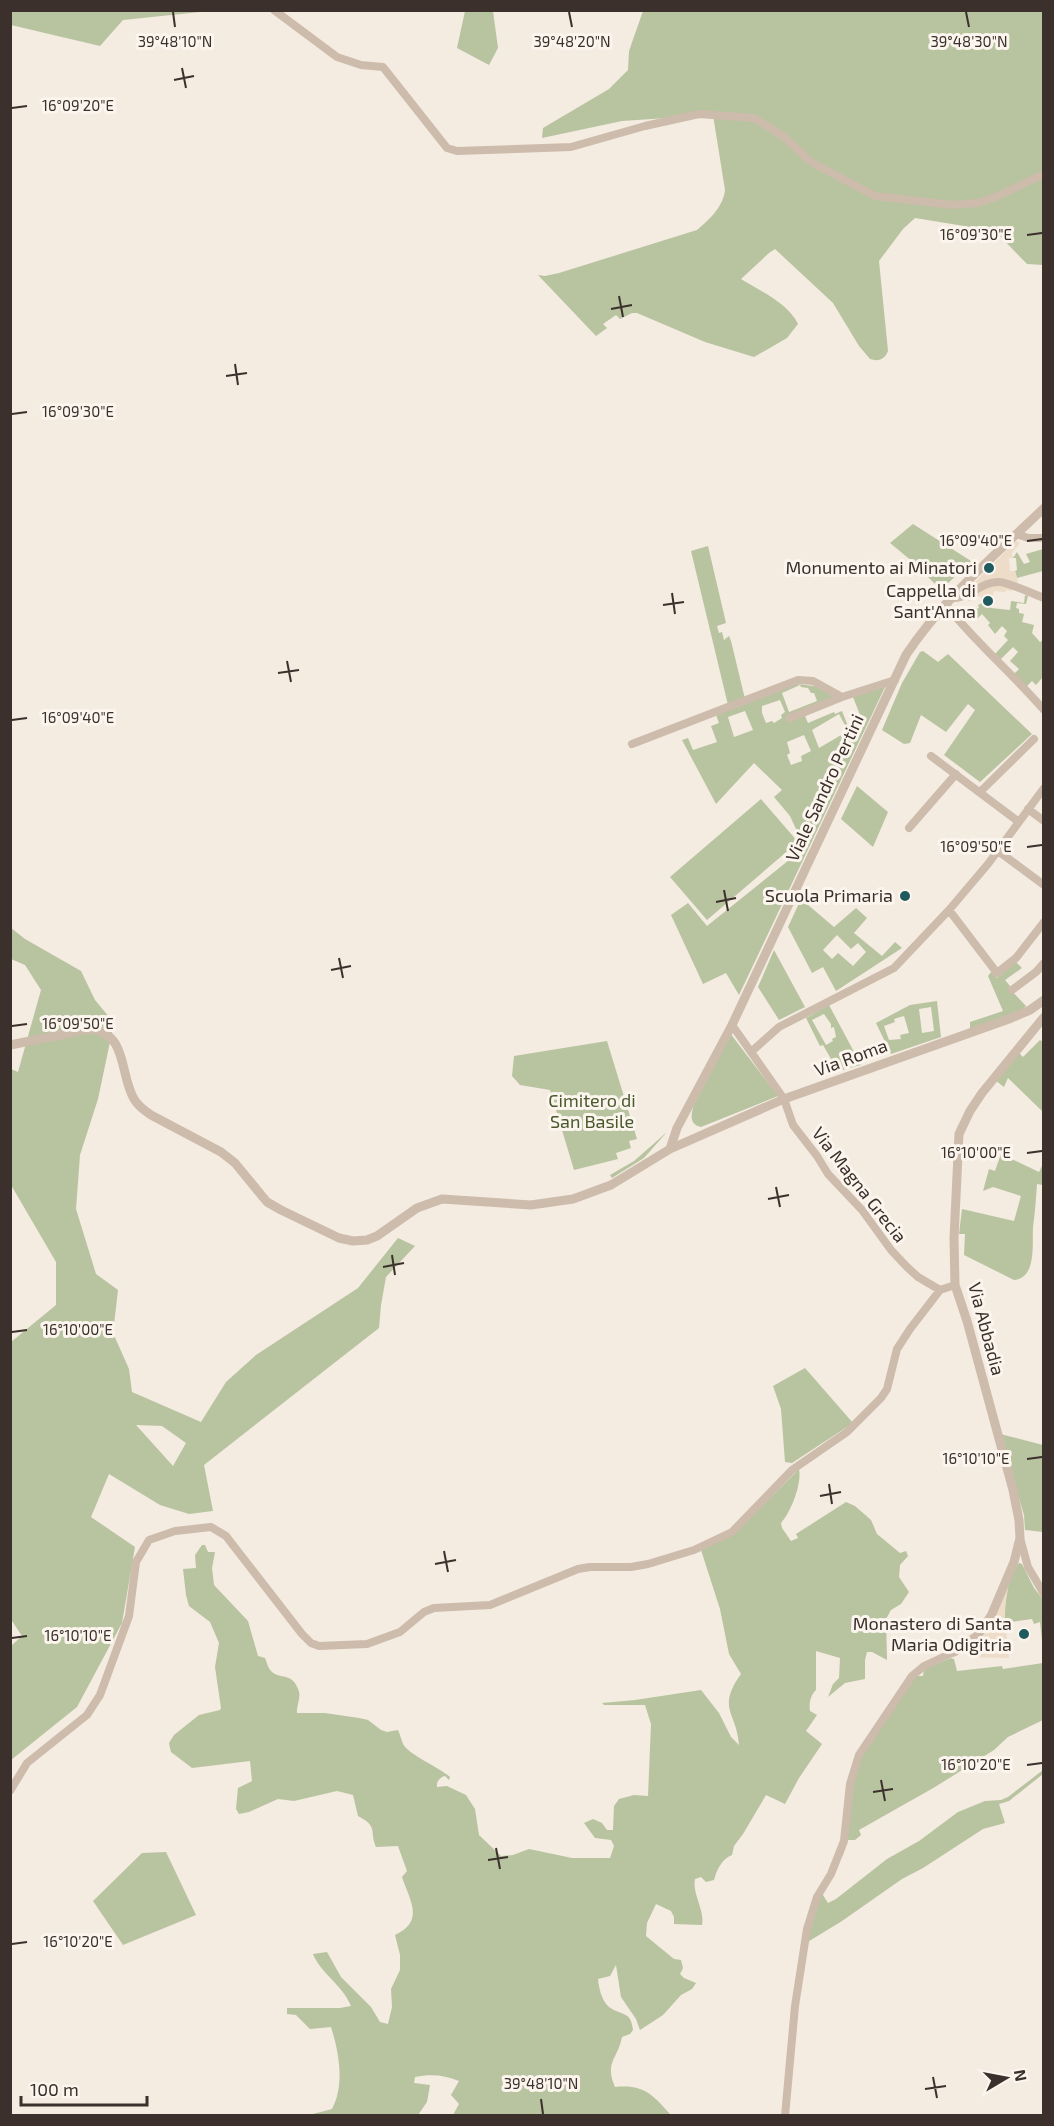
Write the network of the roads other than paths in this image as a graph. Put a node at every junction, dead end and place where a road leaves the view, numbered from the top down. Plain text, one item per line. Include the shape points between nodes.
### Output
1 (274, 10) edge
2 (1044, 174) edge
3 (1044, 508) edge
4 (1017, 534) junction
5 (1044, 538) edge
6 (1044, 598) edge
7 (947, 601) junction
8 (895, 680) junction
9 (842, 697) junction
10 (1044, 710) edge
11 (790, 718) dead end
12 (1034, 739) dead end
13 (632, 744) dead end
14 (932, 756) dead end
15 (956, 774) junction
16 (1044, 788) edge
17 (980, 792) junction
18 (1028, 809) junction
19 (1044, 821) edge
20 (1019, 822) junction
21 (909, 828) dead end
22 (998, 851) junction
23 (1044, 885) edge
24 (949, 910) junction
25 (1044, 922) edge
26 (1044, 963) edge
27 (1012, 990) dead end
28 (1044, 1000) edge
29 (1044, 1017) edge
30 (732, 1025) junction
31 (10, 1045) edge
32 (752, 1052) junction
33 (784, 1099) junction
34 (670, 1149) junction
35 (955, 1286) junction
36 (940, 1290) junction
37 (1020, 1538) junction
38 (1044, 1594) edge
39 (954, 1652) joint
40 (10, 1791) edge
41 (784, 2115) edge

1 - 2 street via 337,57 384,67 447,148 457,151 571,147 699,114 754,118 783,136 811,162 875,196 953,205 977,203
3 - 4 street, Viale Sandro Pertini
4 - 5 street
4 - 7 street, Viale Sandro Pertini
6 - 7 street via 998,582
7 - 8 street, Viale Sandro Pertini via 906,655
7 - 10 street via 966,631
8 - 9 street
8 - 30 street, Viale Sandro Pertini
9 - 11 street
9 - 13 street via 813,681 798,680
12 - 17 street
14 - 15 street
15 - 17 street
15 - 21 street
16 - 18 street
17 - 20 street
18 - 19 street
18 - 20 street
20 - 22 street
22 - 23 street
22 - 24 street
24 - 25 street via 997,973 1016,958
24 - 32 street via 894,968 779,1028
26 - 27 street
28 - 33 street, Via Roma via 1009,1019
29 - 35 street, Via Abbadia via 982,1093 959,1134
30 - 32 street, Via Magna Grecia
30 - 34 street, Viale Sandro Pertini via 677,1128
31 - 34 street, Via Roma via 101,1030 117,1045 141,1108 236,1163 267,1202 339,1238 353,1241 377,1236 417,1208 442,1199 531,1205 573,1199 612,1185
32 - 33 street, Via Magna Grecia
33 - 34 street, Via Roma
33 - 36 street, Via Magna Grecia via 793,1125 828,1174 907,1267
35 - 36 street
35 - 37 street, Via Abbadia via 1013,1490
36 - 40 street via 897,1349 887,1389 876,1405 792,1470 732,1532 694,1550 632,1567 578,1569 490,1605 434,1608 400,1632 367,1644 319,1646 302,1634 226,1536 211,1527 156,1536 149,1540 136,1562 129,1616 100,1695 87,1715 27,1763
37 - 38 street via 1028,1567
37 - 39 street, Via Abbadia via 991,1616 977,1636
39 - 41 street via 912,1676 859,1755 850,1784 844,1841 817,1897 807,1929

